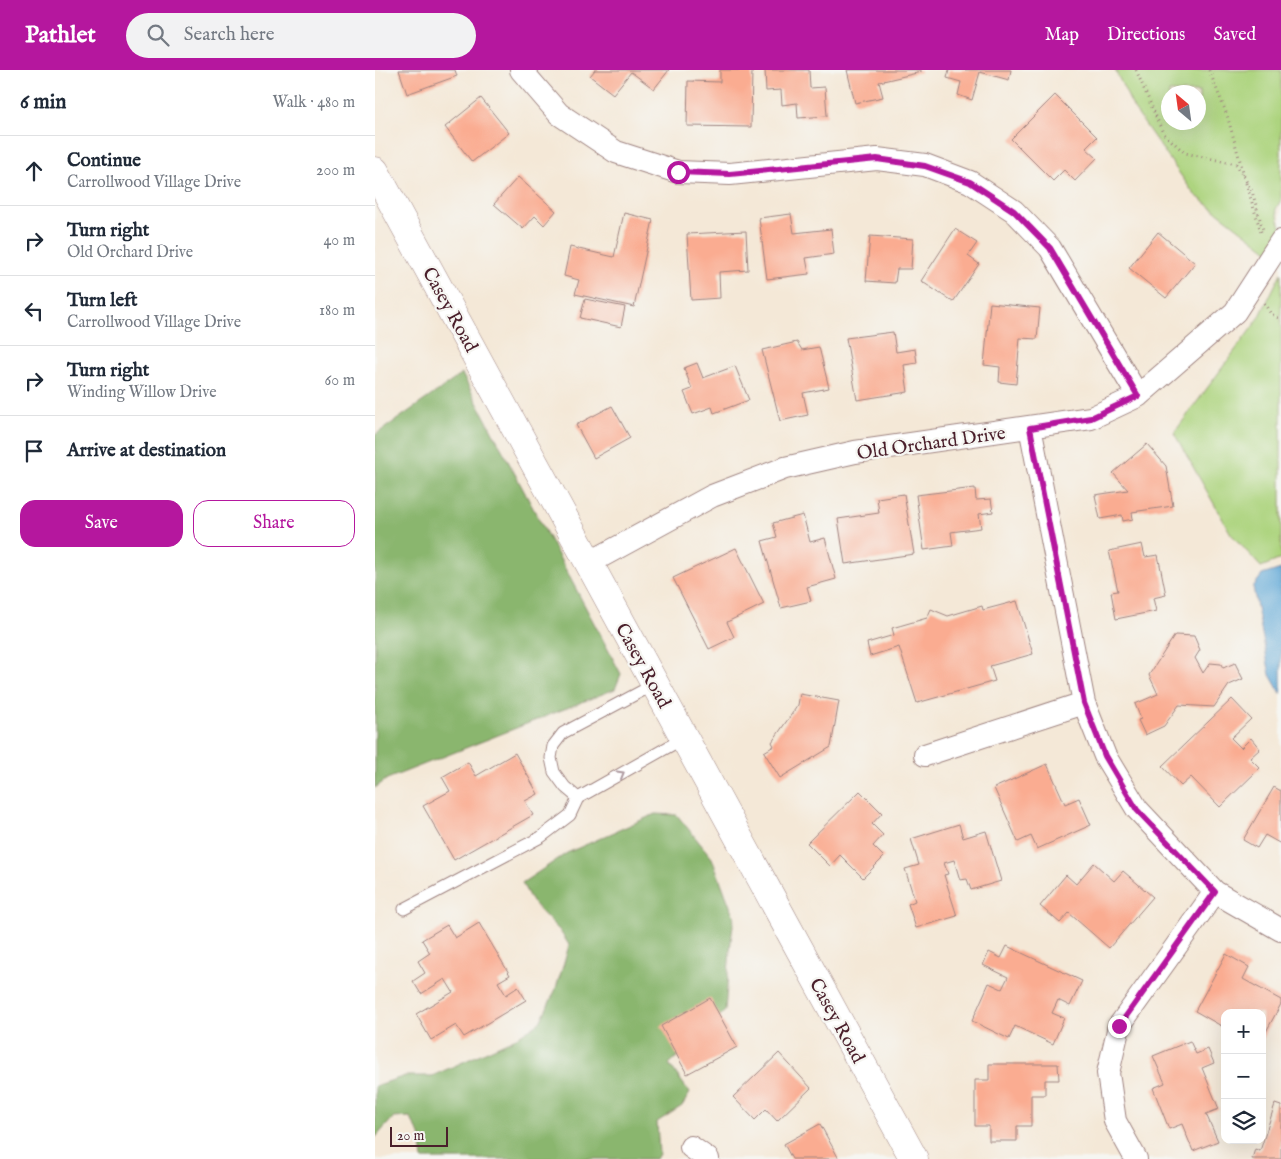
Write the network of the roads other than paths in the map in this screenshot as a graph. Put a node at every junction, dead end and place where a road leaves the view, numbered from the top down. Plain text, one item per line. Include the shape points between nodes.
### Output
1 (521, 70) edge
2 (375, 171) edge
3 (1269, 237) edge
4 (1138, 396) junction
5 (1030, 428) junction
6 (589, 563) junction
7 (655, 684) junction
8 (1084, 703) junction
9 (684, 738) junction
10 (925, 754) dead end
11 (579, 798) junction
12 (1215, 892) junction
13 (404, 909) dead end
14 (1281, 930) edge
15 (913, 1159) edge
16 (1136, 1159) edge

1 - 4 street via 559,114 616,152 678,172 730,174 877,159 925,166 970,182 1014,211 1050,248
2 - 6 street, Casey Road
3 - 4 street, Old Orchard Drive via 1259,275 1235,312
4 - 5 street, Old Orchard Drive via 1091,418
5 - 6 street, Old Orchard Drive via 855,452 785,468 712,496
5 - 8 street
6 - 7 street, Casey Road
7 - 9 street, Casey Road
7 - 11 lane via 563,733 553,746 554,772
8 - 10 street
8 - 12 street via 1105,756 1137,810
11 -> 9 lane
9 - 15 street, Casey Road
11 - 13 lane via 570,815 541,837
12 - 14 street
12 - 16 street via 1119,1026 1109,1074 1115,1121

